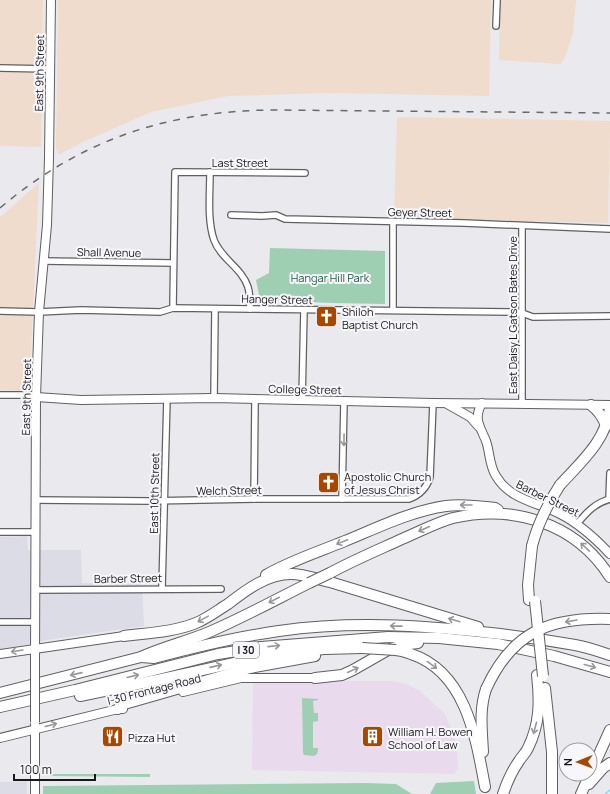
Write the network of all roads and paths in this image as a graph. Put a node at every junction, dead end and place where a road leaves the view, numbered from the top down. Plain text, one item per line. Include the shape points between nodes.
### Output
1 (51, 0) edge
2 (497, 0) edge
3 (496, 26) dead end
4 (0, 68) edge
5 (50, 69) junction
6 (210, 172) junction
7 (304, 173) dead end
8 (231, 215) dead end
9 (393, 222) junction
10 (522, 226) junction
11 (610, 228) edge
12 (44, 261) junction
13 (174, 263) junction
14 (173, 308) junction
15 (214, 309) junction
16 (250, 309) junction
17 (304, 310) junction
18 (393, 310) junction
19 (0, 311) edge
20 (39, 312) junction
21 (522, 313) junction
22 (610, 316) edge
23 (0, 395) edge
24 (36, 397) junction
25 (167, 398) junction
26 (214, 398) junction
27 (255, 400) junction
28 (302, 400) junction
29 (344, 401) junction
30 (433, 403) junction
31 (446, 403) junction
32 (471, 403) junction
33 (482, 403) junction
34 (522, 404) junction
35 (591, 405) junction
36 (610, 405) edge
37 (610, 408) edge
38 (470, 418) junction
39 (606, 426) junction
40 (481, 431) junction
41 (610, 473) edge
42 (254, 499) junction
43 (342, 499) junction
44 (609, 499) edge
45 (36, 500) junction
46 (164, 501) junction
47 (502, 514) junction
48 (577, 524) junction
49 (0, 532) edge
50 (36, 532) junction
51 (610, 554) edge
52 (610, 577) edge
53 (162, 588) junction
54 (221, 589) dead end
55 (36, 590) junction
56 (225, 606) junction
57 (610, 619) edge
58 (0, 622) edge
59 (35, 622) junction
60 (505, 635) junction
61 (124, 636) joint
62 (498, 644) junction
63 (35, 648) junction
64 (362, 648) junction
65 (0, 654) edge
66 (610, 655) edge
67 (141, 657) junction
68 (610, 672) edge
69 (540, 676) junction
70 (315, 678) joint
71 (0, 693) edge
72 (0, 707) edge
73 (118, 709) junction
74 (0, 713) edge
75 (35, 726) junction
76 (610, 730) edge
77 (0, 738) edge
78 (610, 763) edge
79 (485, 791) edge
80 (35, 794) edge
81 (503, 794) edge
82 (552, 794) edge
83 (582, 794) edge

1 - 5 main road, East 9th Street
2 - 3 street
4 - 5 street
5 - 12 main road, East 9th Street
6 - 7 street, Last Street
6 - 13 street, Last Street via 175,172
6 - 16 street via 210,222 214,240 221,254 236,268 248,286
8 - 9 street, Geyer Street
9 - 10 street, Geyer Street
9 - 18 street
10 - 11 street, Geyer Street
10 - 21 street, East Daisy L Gatson Bates Drive
12 - 13 street, Shall Avenue
12 - 20 main road, East 9th Street
13 - 14 street
14 - 15 street, Hanger Street
14 - 20 street, Hanger Street via 160,312
15 - 16 street, Hanger Street
15 - 26 street
16 - 17 street, Hanger Street
17 - 18 street, Hanger Street
17 - 28 street
18 - 21 street, Hanger Street
19 - 20 street, Hanger Street
20 - 24 main road, East 9th Street
21 - 22 street, Hanger Street via 533,317
21 - 34 street, East Daisy L Gatson Bates Drive
23 - 24 street, College Street
24 - 25 main road, College Street via 81,400
24 - 45 main road, East 9th Street
25 - 26 main road, College Street
25 - 46 street, East 10th Street
26 - 27 main road, College Street
27 - 28 main road, College Street
27 - 42 street
28 - 29 main road, College Street
29 - 30 main road, College Street
29 -> 43 street
30 - 31 main road, College Street
30 - 43 street, Welch Street via 431,474 421,492 404,500
31 - 32 main road, College Street
31 - 38 main road, Barber Street
32 - 33 main road, College Street
32 - 38 main road
33 - 34 main road, College Street
33 - 40 main road, Barber Street via 477,416
34 - 35 main road, College Street
35 - 36 main road, College Street
35 - 39 highway via 599,411
37 - 39 highway
38 - 40 main road, Barber Street
39 - 69 highway, bridge via 595,447 560,485 549,501 540,518 532,546 528,585
40 - 48 main road, Barber Street via 486,440 494,472 506,489
41 - 44 street
42 - 43 street, Welch Street
42 - 46 street, Welch Street
44 - 48 street via 593,507
45 - 46 street, Welch Street
45 - 50 main road, East 9th Street
46 - 53 street, East 10th Street
52 -> 47 highway via 595,558 566,533 544,522
47 -> 56 highway via 495,508 461,505 418,513 273,571 251,584
47 -> 67 highway, bridge via 467,516 441,522 330,572 221,627
48 - 51 main road, Barber Street
49 - 50 street
50 - 55 main road, East 9th Street
53 - 54 street, Barber Street
53 - 55 street, Barber Street
55 - 59 main road, East 9th Street
60 -> 56 highway via 299,575 272,577 246,590
56 -> 61 highway via 190,625
57 -> 79 highway, bridge via 570,621 547,626 529,634 507,654 483,697
58 - 59 street
59 - 63 main road, East 9th Street
60 - 66 highway, I 30 via 576,645
60 -> 67 highway, I 30 via 405,626 335,626 279,631 154,658
61 - 63 main road
62 -> 68 highway, I 30
70 -> 62 highway via 353,670 402,645 426,642
72 -> 62 highway, I 30 via 218,654 261,647 388,637 439,638
63 -> 65 main road
63 - 75 main road, East 9th Street, bridge
64 - 73 highway via 250,668 121,705
74 -> 64 highway via 270,655
64 -> 79 highway, bridge via 396,650 412,654 440,671 453,685 472,728
67 -> 71 highway, I 30
69 -> 81 highway via 538,717 534,733
69 - 82 highway via 552,752
70 - 73 main road, I-30 Frontage Road via 242,678
75 -> 73 main road, I-30 Frontage Road
75 - 77 main road, I-30 Frontage Road
75 - 80 main road, East 9th Street
76 - 83 highway
78 - 83 highway

